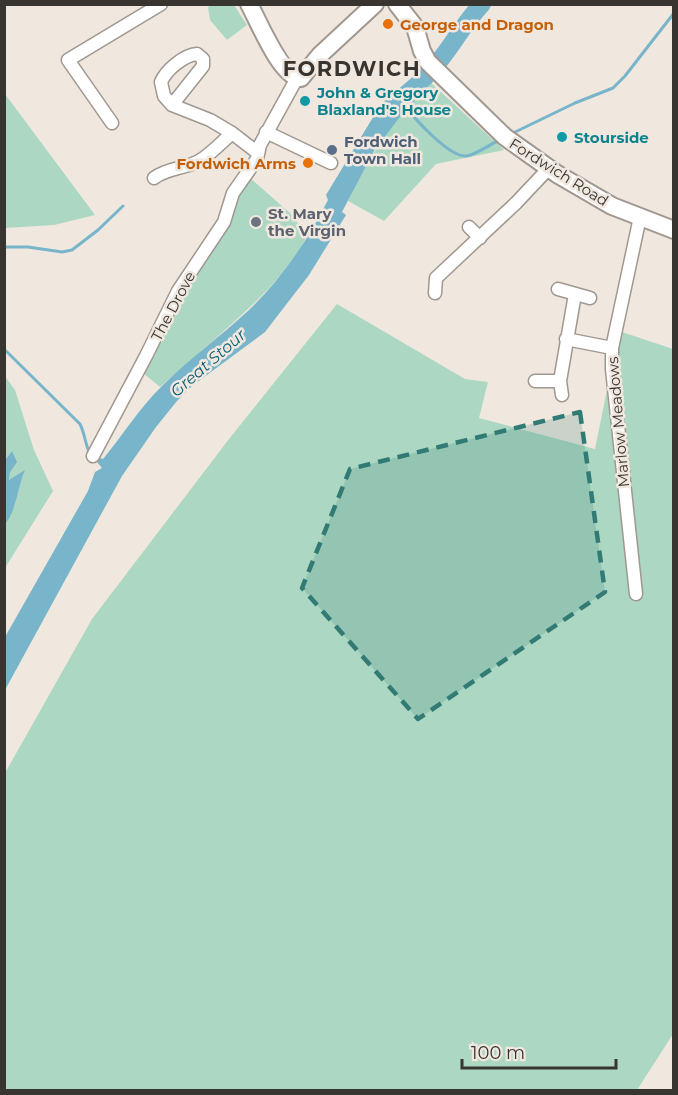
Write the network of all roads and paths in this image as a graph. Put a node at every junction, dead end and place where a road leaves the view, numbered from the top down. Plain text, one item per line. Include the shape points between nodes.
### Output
1 (161, 4) edge
2 (249, 4) edge
3 (375, 4) edge
4 (397, 4) edge
5 (297, 78) junction
6 (172, 105) dead end
7 (112, 123) dead end
8 (266, 132) junction
9 (232, 133) junction
10 (257, 156) junction
11 (332, 163) dead end
12 (549, 168) junction
13 (154, 178) dead end
14 (640, 217) junction
15 (469, 227) dead end
16 (674, 230) edge
17 (480, 238) junction
18 (558, 289) dead end
19 (435, 293) dead end
20 (575, 294) junction
21 (590, 298) dead end
22 (566, 339) junction
23 (612, 348) junction
24 (535, 381) dead end
25 (560, 381) junction
26 (562, 395) dead end
27 (93, 456) dead end
28 (636, 594) dead end

1 - 7 street via 68,60
2 - 5 street via 286,71
3 - 5 street
4 - 12 street, Fordwich Road via 415,27 428,62 505,138
5 - 8 street, The Drove
6 - 9 street
8 - 10 street, The Drove
8 - 11 street
9 - 10 street
9 - 13 street via 201,160 163,171
10 - 27 street, The Drove via 233,193 224,222 178,291
12 - 14 street, Fordwich Road via 612,206
12 - 17 street
14 - 16 street, Fordwich Road
14 - 23 street, Marlow Meadows
15 - 17 street
17 - 19 street via 436,278
18 - 20 street
20 - 21 street
20 - 22 street
22 - 23 street
22 - 25 street
23 - 28 street, Marlow Meadows
24 - 25 street
25 - 26 street

